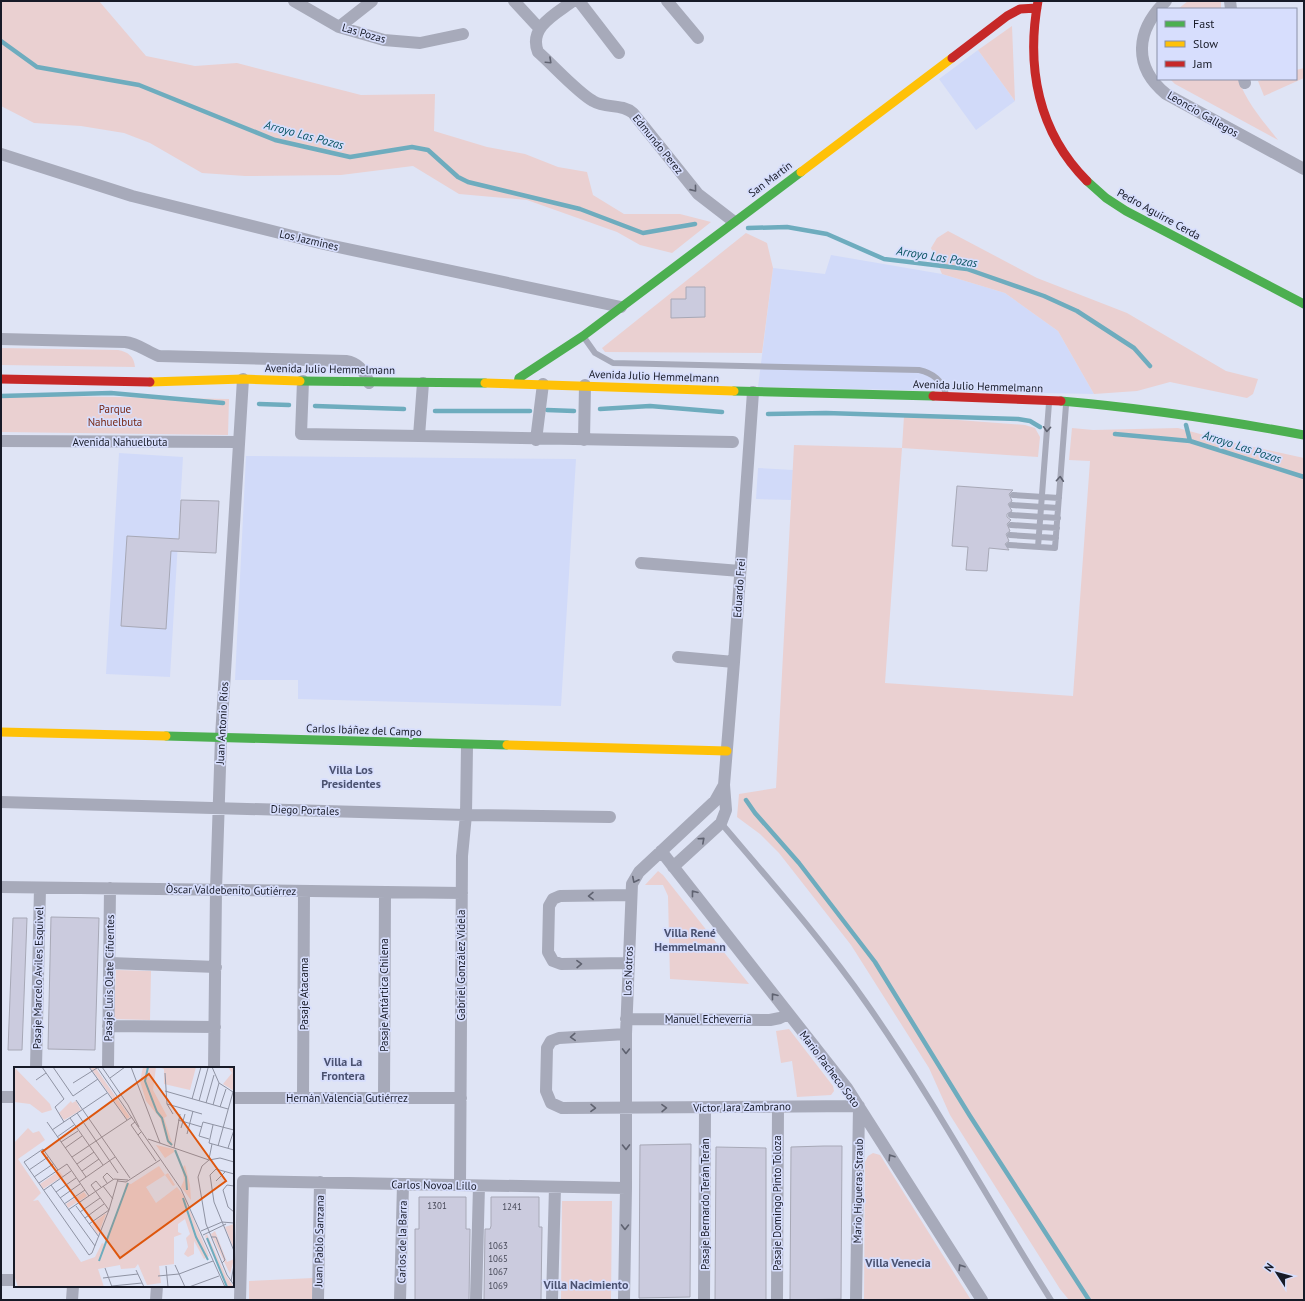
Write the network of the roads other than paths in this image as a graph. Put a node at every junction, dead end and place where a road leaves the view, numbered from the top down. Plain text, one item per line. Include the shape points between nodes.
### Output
1 (294, 1) edge
2 (372, 1) edge
3 (514, 1) edge
4 (573, 1) edge
5 (579, 1) edge
6 (667, 1) edge
7 (1019, 1) edge
8 (1038, 5) edge
9 (1157, 10) edge
10 (339, 27) junction
11 (539, 28) junction
12 (463, 34) dead end
13 (698, 38) dead end
14 (619, 53) dead end
15 (1, 154) edge
16 (1304, 169) edge
17 (733, 222) junction
18 (1304, 304) edge
19 (621, 307) junction
20 (583, 336) junction
21 (1, 339) edge
22 (1, 379) edge
23 (243, 379) junction
24 (303, 381) junction
25 (369, 383) junction
26 (423, 383) junction
27 (518, 383) junction
28 (543, 384) junction
29 (585, 384) junction
30 (753, 392) junction
31 (948, 397) junction
32 (1049, 400) junction
33 (1066, 402) junction
34 (1304, 435) edge
35 (419, 436) junction
36 (536, 440) junction
37 (584, 440) junction
38 (1, 441) edge
39 (239, 442) junction
40 (733, 442) dead end
41 (1013, 495) dead end
42 (1042, 497) junction
43 (1059, 498) junction
44 (1012, 505) dead end
45 (1041, 507) junction
46 (1058, 508) junction
47 (1011, 515) dead end
48 (1041, 517) junction
49 (1058, 518) junction
50 (1011, 525) dead end
51 (1040, 527) junction
52 (1057, 528) junction
53 (1010, 535) dead end
54 (1039, 537) junction
55 (1056, 538) junction
56 (1009, 545) dead end
57 (1038, 547) junction
58 (641, 563) dead end
59 (740, 571) junction
60 (678, 657) dead end
61 (734, 662) junction
62 (1, 732) edge
63 (221, 737) junction
64 (467, 746) junction
65 (727, 752) junction
66 (724, 785) junction
67 (1, 802) edge
68 (218, 808) junction
69 (466, 815) junction
70 (610, 817) dead end
71 (721, 823) junction
72 (661, 851) junction
73 (673, 867) junction
74 (1, 887) edge
75 (40, 888) junction
76 (110, 888) junction
77 (216, 890) junction
78 (304, 891) junction
79 (385, 892) junction
80 (462, 893) junction
81 (630, 895) junction
82 (110, 963) junction
83 (628, 963) junction
84 (216, 967) junction
85 (788, 1014) junction
86 (626, 1019) junction
87 (108, 1026) junction
88 (215, 1027) junction
89 (626, 1034) junction
90 (36, 1067) edge
91 (108, 1067) edge
92 (214, 1067) edge
93 (1, 1097) edge
94 (14, 1097) edge
95 (234, 1098) edge
96 (303, 1098) junction
97 (384, 1098) junction
98 (461, 1098) junction
99 (859, 1106) junction
100 (778, 1107) junction
101 (625, 1108) junction
102 (706, 1108) junction
103 (320, 1182) junction
104 (403, 1184) junction
105 (460, 1185) junction
106 (479, 1186) junction
107 (555, 1187) junction
108 (626, 1188) junction
109 (1, 1280) edge
110 (14, 1280) edge
111 (237, 1284) edge
112 (73, 1287) edge
113 (157, 1287) edge
114 (72, 1300) edge
115 (156, 1300) edge
116 (240, 1300) edge
117 (318, 1300) edge
118 (400, 1300) edge
119 (476, 1300) edge
120 (552, 1300) edge
121 (624, 1300) edge
122 (704, 1300) edge
123 (776, 1300) edge
124 (856, 1300) edge
125 (982, 1300) edge
126 (1052, 1300) edge

1 - 10 street, Las Pozas
2 - 10 street
3 - 11 street
4 - 11 street
5 - 14 street
6 - 13 street
7 - 8 street via 1030,8
8 - 17 main road, San Martín via 1020,9 1007,16
8 - 18 main road, Pedro Aguirre Cerda via 1033,50 1037,90 1047,121 1059,144 1082,176 1096,190 1128,213
9 - 16 street, Leoncio Gallegos via 1148,23 1142,43 1144,63 1152,81 1166,94
10 - 12 street, Las Pozas via 384,40 420,43
11 -> 17 street, Edmundo Perez via 536,42 538,52 594,102 618,106 633,113 698,194
15 - 19 street, Los Jazmines via 132,196 324,244
17 - 19 main road, San Martín
19 - 20 main road, San Martín
20 - 27 main road, San Martín via 519,378
20 - 31 lane via 595,353 613,363 919,370 937,378 943,384
21 - 25 street via 131,342 159,356 346,361 363,370
22 - 23 main road, Avenida Julio Hemmelmann via 146,382
23 - 24 main road, Avenida Julio Hemmelmann
23 - 39 street, Juan Antonio Ríos
24 - 25 main road, Avenida Julio Hemmelmann
24 - 35 street via 301,434
25 - 26 main road, Avenida Julio Hemmelmann
26 - 27 main road, Avenida Julio Hemmelmann
26 - 35 street
27 - 28 main road, Avenida Julio Hemmelmann
28 - 29 main road, Avenida Julio Hemmelmann
28 - 36 street
29 - 30 main road, Avenida Julio Hemmelmann
29 - 37 street
30 - 31 main road, Avenida Julio Hemmelmann
30 - 59 street, Eduardo Frei
31 - 32 main road, Avenida Julio Hemmelmann
32 - 33 main road, Avenida Julio Hemmelmann
32 -> 42 lane
33 - 34 main road, Avenida Julio Hemmelmann via 1108,405 1232,422
43 -> 33 lane
35 - 36 street
36 - 37 street
37 - 40 street
38 - 39 street, Avenida Nahuelbuta
39 - 63 street, Juan Antonio Ríos
41 - 42 lane
42 - 43 lane
42 - 45 lane
43 - 46 lane
44 - 45 lane
45 - 46 lane
45 - 48 lane
46 - 49 lane
47 - 48 lane
48 - 49 lane
48 - 51 lane
49 - 52 lane
50 - 51 lane
51 - 52 lane
51 - 54 lane
52 - 55 lane
53 - 54 lane
54 - 55 lane
54 - 57 lane
55 - 57 lane via 1055,548
56 - 57 lane
58 - 59 street
59 - 61 street, Eduardo Frei
60 - 61 street
61 - 65 street, Eduardo Frei
62 - 63 main road, Carlos Ibáñez del Campo
63 - 64 main road, Carlos Ibáñez del Campo
63 - 68 street, Juan Antonio Ríos
64 - 65 main road, Carlos Ibáñez del Campo
64 - 69 street, Gabriel González Videla
65 - 66 street, Eduardo Frei
66 - 71 street via 726,810
66 - 72 street, Los Notros via 715,802
67 - 68 street, Diego Portales
68 - 69 street, Diego Portales
68 - 77 street, Juan Antonio Ríos
69 - 70 street, Diego Portales
69 - 80 street, Gabriel González Videla
73 -> 71 street
71 - 126 lane via 794,908 867,1004 937,1111
72 - 73 street, Mario Pacheco Soto
72 -> 81 street, Los Notros via 635,878
85 -> 73 street, Mario Pacheco Soto
74 - 75 street, Òscar Valdebenito Gutiérrez
75 - 76 street, Òscar Valdebenito Gutiérrez
75 - 90 street, Pasaje Marcelo Aviles Esquivel
76 - 77 street, Òscar Valdebenito Gutiérrez
76 - 82 street, Pasaje Luis Olate Cifuentes
77 - 78 street, Òscar Valdebenito Gutiérrez
77 - 84 street, Juan Antonio Ríos
78 - 79 street, Òscar Valdebenito Gutiérrez
78 - 96 street, Pasaje Atacama
79 - 80 street, Òscar Valdebenito Gutiérrez
79 - 97 street, Pasaje Antártica Chilena
80 - 98 street, Gabriel González Videla
81 - 83 street, Los Notros
81 -> 83 street via 560,896 553,899 548,906 548,952 553,961 561,964
82 - 84 street
82 - 87 street, Pasaje Luis Olate Cifuentes
83 - 86 street, Los Notros
84 - 88 street, Juan Antonio Ríos
85 - 86 street, Manuel Echeverría via 770,1020
85 - 99 street, Mario Pacheco Soto
86 - 89 street, Los Notros
87 - 88 street
87 - 91 street, Pasaje Luis Olate Cifuentes
88 - 92 street, Juan Antonio Ríos
89 -> 101 street, Los Notros
89 -> 101 street, Víctor Jara Zambrano via 559,1038 552,1041 547,1048 546,1091 551,1102 562,1108
93 - 94 street
95 - 96 street, Hernán Valencia Gutiérrez
96 - 97 street, Hernán Valencia Gutiérrez
97 - 98 street, Hernán Valencia Gutiérrez
98 - 105 street, Gabriel González Videla
99 - 100 street, Víctor Jara Zambrano
99 - 124 street, Mario Higueras Straub
125 -> 99 street, Mario Pacheco Soto
100 - 102 street, Víctor Jara Zambrano
100 - 123 street, Pasaje Domingo Pinto Toloza
101 -> 102 street, Víctor Jara Zambrano
101 -> 108 street, Los Notros
102 - 122 street, Pasaje Bernardo Terán Terán
103 - 104 street, Carlos Novoa Lillo
103 - 111 street, Carlos Novoa Lillo via 243,1181
103 - 117 street, Juan Pablo Sanzana
104 - 105 street, Carlos Novoa Lillo
104 - 118 street, Carlos de la Barra
105 - 106 street, Carlos Novoa Lillo
106 - 107 street, Carlos Novoa Lillo
106 - 119 street
107 - 108 street, Carlos Novoa Lillo
107 - 120 street
108 -> 121 street, Los Notros
109 - 110 street
111 - 116 street
112 - 114 street
113 - 115 street

